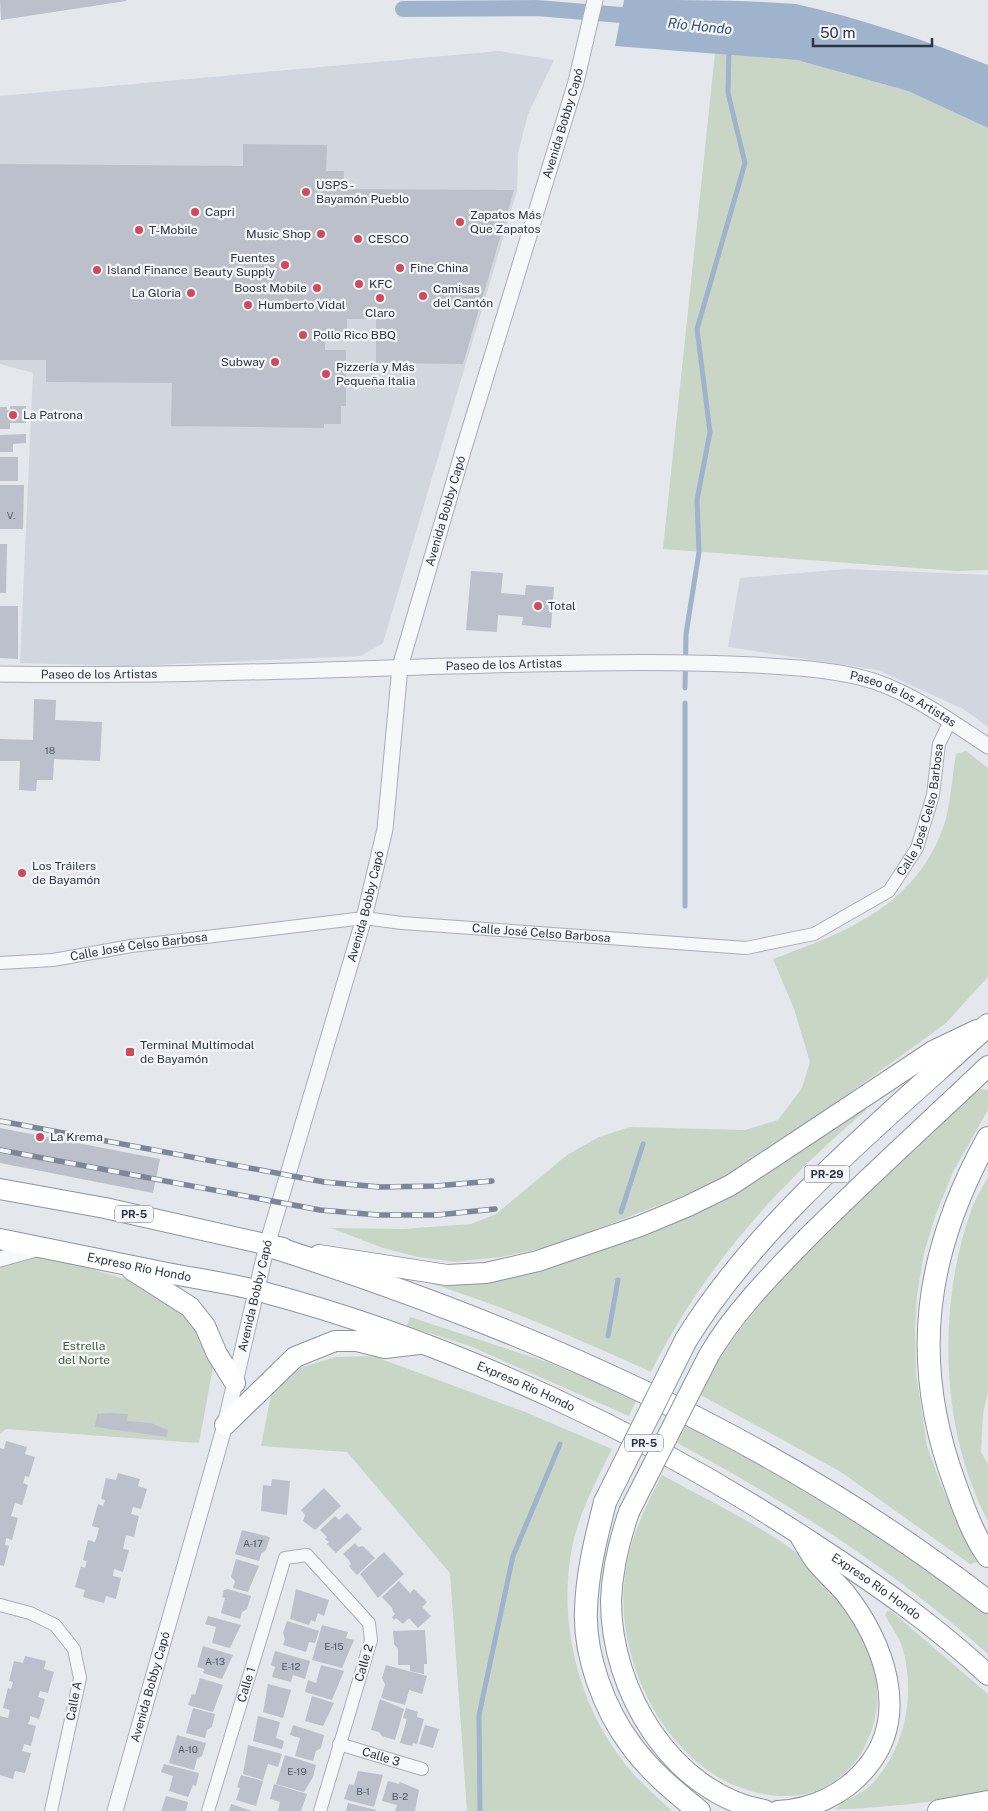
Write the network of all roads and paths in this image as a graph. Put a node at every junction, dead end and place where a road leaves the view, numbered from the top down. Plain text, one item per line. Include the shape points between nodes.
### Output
1 (595, 0) edge
2 (400, 667) junction
3 (0, 674) edge
4 (950, 721) junction
5 (988, 746) edge
6 (364, 918) junction
7 (0, 963) edge
8 (988, 1025) edge
9 (988, 1054) edge
10 (988, 1066) edge
11 (948, 1103) junction
12 (988, 1138) edge
13 (0, 1189) edge
14 (0, 1239) edge
15 (268, 1245) junction
16 (40, 1247) junction
17 (0, 1259) edge
18 (122, 1264) junction
19 (258, 1291) junction
20 (422, 1343) junction
21 (235, 1383) junction
22 (225, 1425) junction
23 (797, 1532) junction
24 (988, 1556) edge
25 (285, 1558) joint
26 (988, 1602) edge
27 (0, 1605) edge
28 (988, 1675) edge
29 (339, 1744) junction
30 (422, 1769) dead end
31 (988, 1802) edge
32 (755, 1809) edge
33 (51, 1811) edge
34 (115, 1811) edge
35 (208, 1811) edge
36 (320, 1811) edge
37 (699, 1811) edge
38 (774, 1811) edge
39 (778, 1811) edge
40 (939, 1811) edge

1 - 2 street, Avenida Bobby Capó via 580,69
2 - 3 street, Paseo de los Artistas via 140,676
2 - 4 street, Paseo de los Artistas via 626,662 804,668 860,677 891,687
2 - 6 street, Avenida Bobby Capó via 385,829
4 - 5 street, Paseo de los Artistas
4 - 6 street, Calle José Celso Barbosa via 940,744 933,795 917,848 889,891 814,934 746,948
6 - 7 street, Calle José Celso Barbosa via 131,946 53,960
6 - 15 street, Avenida Bobby Capó
8 - 15 highway via 933,1051 731,1185 640,1226 538,1261 486,1273 446,1275
8 - 37 highway, PR-29, bridge via 842,1158 784,1217 710,1304 686,1340 605,1502 592,1555 586,1612 596,1672 603,1694 630,1745 657,1775
9 - 11 highway
10 - 11 highway, PR-29
11 - 32 highway, PR-29, bridge via 776,1269 720,1337 629,1512 615,1564 611,1602 616,1647 628,1688 649,1726 672,1756 710,1790 734,1803
12 - 24 highway via 966,1178 949,1221 935,1272 929,1312 931,1400 938,1433 965,1512
13 - 15 highway, PR-5 via 115,1210
14 - 16 highway, Expreso Río Hondo / PR-5
15 - 19 street, Avenida Bobby Capó
15 - 26 highway, PR-5 via 370,1278 519,1336 737,1438 853,1506
16 - 17 street
16 - 18 highway, Expreso Río Hondo / PR-5
18 - 19 highway, Expreso Río Hondo / PR-5
18 - 21 highway via 190,1307 205,1326
19 - 20 highway, Expreso Río Hondo / PR-5
19 - 21 street, Avenida Bobby Capó
20 - 22 highway via 385,1348 357,1341 336,1341 295,1357
20 - 23 highway, Expreso Río Hondo / PR-5 via 605,1422 737,1493
21 - 22 street, Avenida Bobby Capó
22 - 34 street, Avenida Bobby Capó
23 - 28 highway, Expreso Río Hondo / PR-5 via 916,1615
23 - 39 highway via 817,1563 845,1592 872,1634 889,1684 890,1714 880,1750 862,1774 847,1787 809,1807
25 - 29 street, Calle 2 via 307,1555 369,1623 371,1640
25 - 35 street, Calle 1
27 - 33 street, Calle A via 55,1625 74,1649 80,1678
29 - 30 street, Calle 3
29 - 36 street, Calle 2
31 - 40 highway
32 - 38 highway

